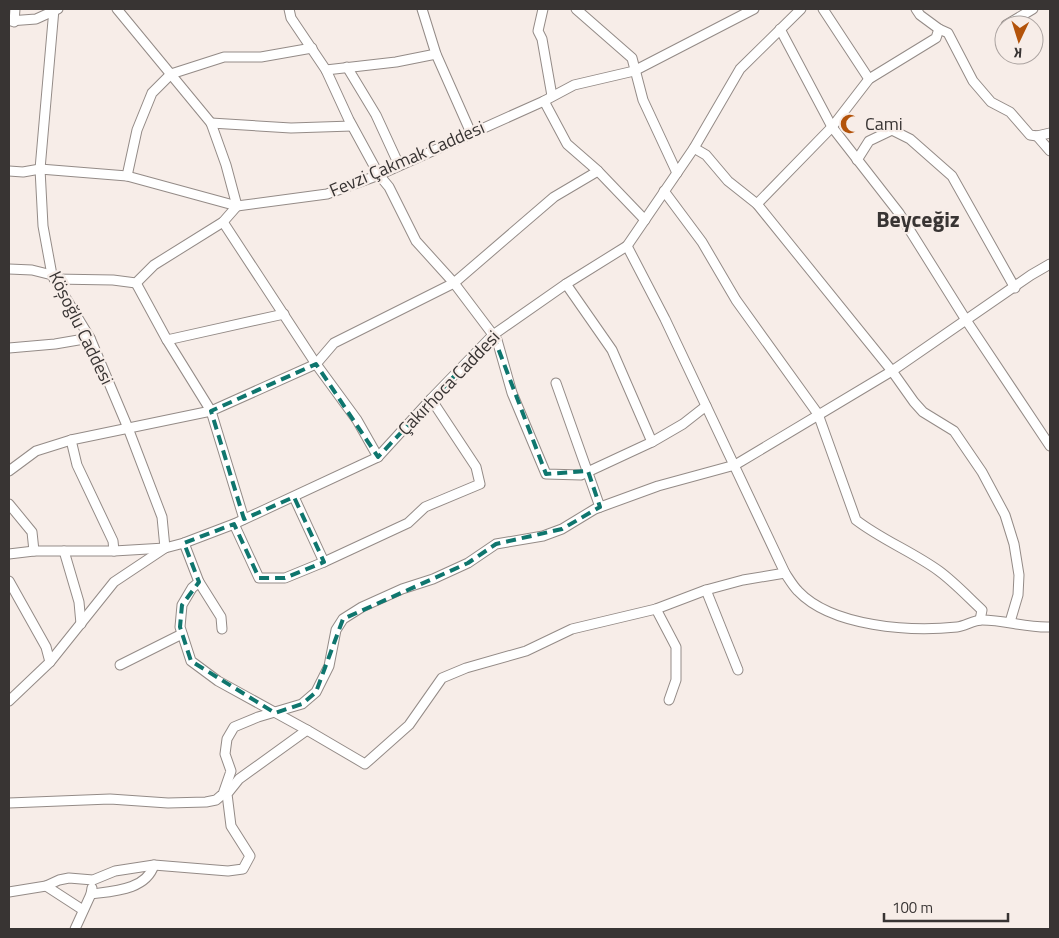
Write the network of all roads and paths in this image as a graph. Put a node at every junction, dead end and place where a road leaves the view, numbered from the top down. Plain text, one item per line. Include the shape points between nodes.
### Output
1 (15, 9) edge
2 (54, 9) edge
3 (58, 9) edge
4 (117, 9) edge
5 (289, 9) edge
6 (422, 9) edge
7 (543, 9) edge
8 (576, 9) edge
9 (754, 9) edge
10 (800, 9) edge
11 (823, 9) edge
12 (916, 9) edge
13 (11, 21) edge
14 (780, 29) junction
15 (939, 29) junction
16 (312, 48) junction
17 (436, 54) junction
18 (347, 67) junction
19 (326, 70) junction
20 (634, 72) junction
21 (171, 74) junction
22 (869, 79) junction
23 (548, 98) junction
24 (211, 123) junction
25 (352, 126) junction
26 (832, 127) junction
27 (471, 133) junction
28 (1050, 133) edge
29 (1037, 136) junction
30 (694, 148) junction
31 (1050, 151) edge
32 (857, 160) junction
33 (399, 165) junction
34 (40, 169) junction
35 (9, 171) edge
36 (598, 171) junction
37 (678, 173) junction
38 (379, 175) junction
39 (127, 176) junction
40 (664, 191) junction
41 (756, 204) junction
42 (236, 206) junction
43 (645, 220) junction
44 (223, 222) junction
45 (626, 246) junction
46 (1050, 265) edge
47 (9, 269) edge
48 (53, 277) junction
49 (136, 283) junction
50 (454, 284) junction
51 (566, 284) junction
52 (1015, 288) junction
53 (284, 314) junction
54 (966, 320) junction
55 (493, 335) junction
56 (90, 338) junction
57 (167, 340) junction
58 (9, 348) edge
59 (316, 364) junction
60 (892, 371) junction
61 (556, 383) dead end
62 (430, 399) junction
63 (706, 406) junction
64 (211, 411) junction
65 (818, 414) junction
66 (128, 428) junction
67 (71, 440) junction
68 (652, 442) junction
69 (1050, 444) edge
70 (378, 456) junction
71 (734, 465) junction
72 (9, 470) edge
73 (588, 472) junction
74 (294, 497) junction
75 (9, 504) edge
76 (600, 507) junction
77 (244, 520) junction
78 (234, 524) junction
79 (184, 543) junction
80 (165, 548) junction
81 (34, 551) junction
82 (64, 551) junction
83 (114, 551) junction
84 (9, 554) edge
85 (324, 562) junction
86 (785, 573) junction
87 (9, 581) edge
88 (199, 582) junction
89 (706, 590) junction
90 (656, 609) junction
91 (980, 620) junction
92 (1010, 622) junction
93 (80, 624) junction
94 (1050, 627) edge
95 (222, 629) dead end
96 (182, 634) junction
97 (50, 662) junction
98 (120, 665) dead end
99 (738, 670) dead end
100 (9, 699) edge
101 (669, 700) dead end
102 (275, 713) junction
103 (307, 730) junction
104 (9, 802) edge
105 (154, 865) junction
106 (93, 880) junction
107 (46, 886) junction
108 (9, 892) edge
109 (91, 894) junction
110 (83, 910) junction
111 (74, 929) edge

1 - 13 street
2 - 3 street
2 - 13 street via 36,19
2 - 34 street, Köşoğlu Caddesi
4 - 21 street
5 - 16 street via 291,18
6 - 17 street
7 - 23 street via 538,31 542,38
8 - 20 street via 632,58
9 - 20 street, Fevzi Çakmak Caddesi
10 - 14 street, Çakırhoca Caddesi
11 - 22 street
12 - 15 street
14 - 26 street
14 - 30 street, Çakırhoca Caddesi via 740,69
15 - 22 street via 936,38
15 - 29 street via 948,33 973,81 990,102 1010,112 1030,135
16 - 19 street
16 - 21 street via 262,57 224,57
17 - 18 street
17 - 27 street
18 - 19 street
18 - 33 street via 376,115
19 - 25 street
20 - 23 street, Fevzi Çakmak Caddesi via 574,85
20 - 37 street
21 - 24 street
21 - 39 street via 152,93 137,130
22 - 26 street
23 - 27 street, Fevzi Çakmak Caddesi
23 - 36 street via 567,144
24 - 25 street via 291,128
24 - 42 street
25 - 38 street
26 - 32 street
26 - 41 street
27 - 33 street, Fevzi Çakmak Caddesi
28 - 29 street
29 - 31 street
30 - 37 street, Çakırhoca Caddesi
30 - 41 street via 706,155 728,181
32 - 52 street via 870,141 892,130 910,139 952,176
32 - 54 street via 899,213
33 - 38 street, Fevzi Çakmak Caddesi
34 - 35 street, Fevzi Çakmak Caddesi
34 - 39 street, Fevzi Çakmak Caddesi
34 - 48 street, Köşoğlu Caddesi via 44,226
36 - 43 street
36 - 50 street via 554,197
37 - 40 street, Çakırhoca Caddesi
38 - 42 street, Fevzi Çakmak Caddesi via 327,194
38 - 50 street via 389,187 416,241
39 - 42 street, Fevzi Çakmak Caddesi
40 - 43 street, Çakırhoca Caddesi
40 - 65 street via 702,242 736,300
41 - 60 street
42 - 44 street
43 - 45 street, Çakırhoca Caddesi
44 - 49 street via 154,265
44 - 53 street
45 - 51 street, Çakırhoca Caddesi
45 - 63 street
46 - 52 street
47 - 48 street via 32,270
48 - 49 street
48 - 56 street, Köşoğlu Caddesi
49 - 57 street
50 - 55 street
50 - 59 street via 334,343
51 - 55 street, Çakırhoca Caddesi
51 - 68 street via 612,350
52 - 54 street
53 - 57 street
53 - 59 street
54 - 60 street
54 - 69 street
55 - 62 street, Çakırhoca Caddesi
55 - 73 street via 512,393 546,474 581,475
56 - 58 street
56 - 66 street, Köşoğlu Caddesi
57 - 64 street
59 - 64 street
59 - 70 street via 357,420
60 - 65 street
60 - 92 street via 923,412 954,431 982,472 1005,515 1020,575
61 - 73 street
62 - 70 street, Çakırhoca Caddesi
62 - 85 street via 476,467 480,484 425,506 408,523
63 - 68 street
63 - 71 street
64 - 66 street
64 - 77 street
65 - 71 street
65 - 91 street via 856,520 940,572 982,610
66 - 67 street
66 - 80 street, Köşoğlu Caddesi via 162,516
67 - 72 street via 36,451
67 - 83 street via 78,465 113,541
68 - 73 street
70 - 74 street, Çakırhoca Caddesi
71 - 76 street via 658,486
71 - 86 street
73 - 76 street
74 - 77 street, Çakırhoca Caddesi
74 - 85 street
75 - 81 street via 32,532
76 - 102 street via 543,536 496,544 468,563 402,589 343,619 336,630 329,666 316,692 302,704
77 - 78 street, Çakırhoca Caddesi
78 - 79 street, Çakırhoca Caddesi
78 - 85 street via 259,578 284,578
79 - 80 street, Çakırhoca Caddesi
79 - 88 street
80 - 83 street, Çakırhoca Caddesi
80 - 93 street via 114,582
81 - 82 street, Çakırhoca Caddesi
81 - 84 street, Çakırhoca Caddesi
82 - 83 street, Çakırhoca Caddesi
82 - 93 street via 79,602
86 - 89 street
86 - 91 street via 798,592 818,606 851,621 914,629 959,627
87 - 97 street via 46,647
88 - 95 street via 221,617
88 - 96 street via 182,605
89 - 90 street
89 - 99 street
90 - 101 street via 676,647 676,680
90 - 103 street via 572,629 526,651 442,678 409,725 365,764
91 - 92 street
92 - 94 street
93 - 97 street
96 - 98 street
96 - 102 street via 191,661 218,681
97 - 100 street
102 - 103 street
102 - 104 street via 234,727 227,739 225,754 231,772 223,794 216,800 168,803 110,799
103 - 105 street via 238,779 227,794 231,826 250,856 243,869 228,871
105 - 106 street via 115,871
105 - 109 street via 147,879 138,885
106 - 107 street via 69,878
106 - 109 street
107 - 108 street
107 - 110 street
109 - 110 street
110 - 111 street

